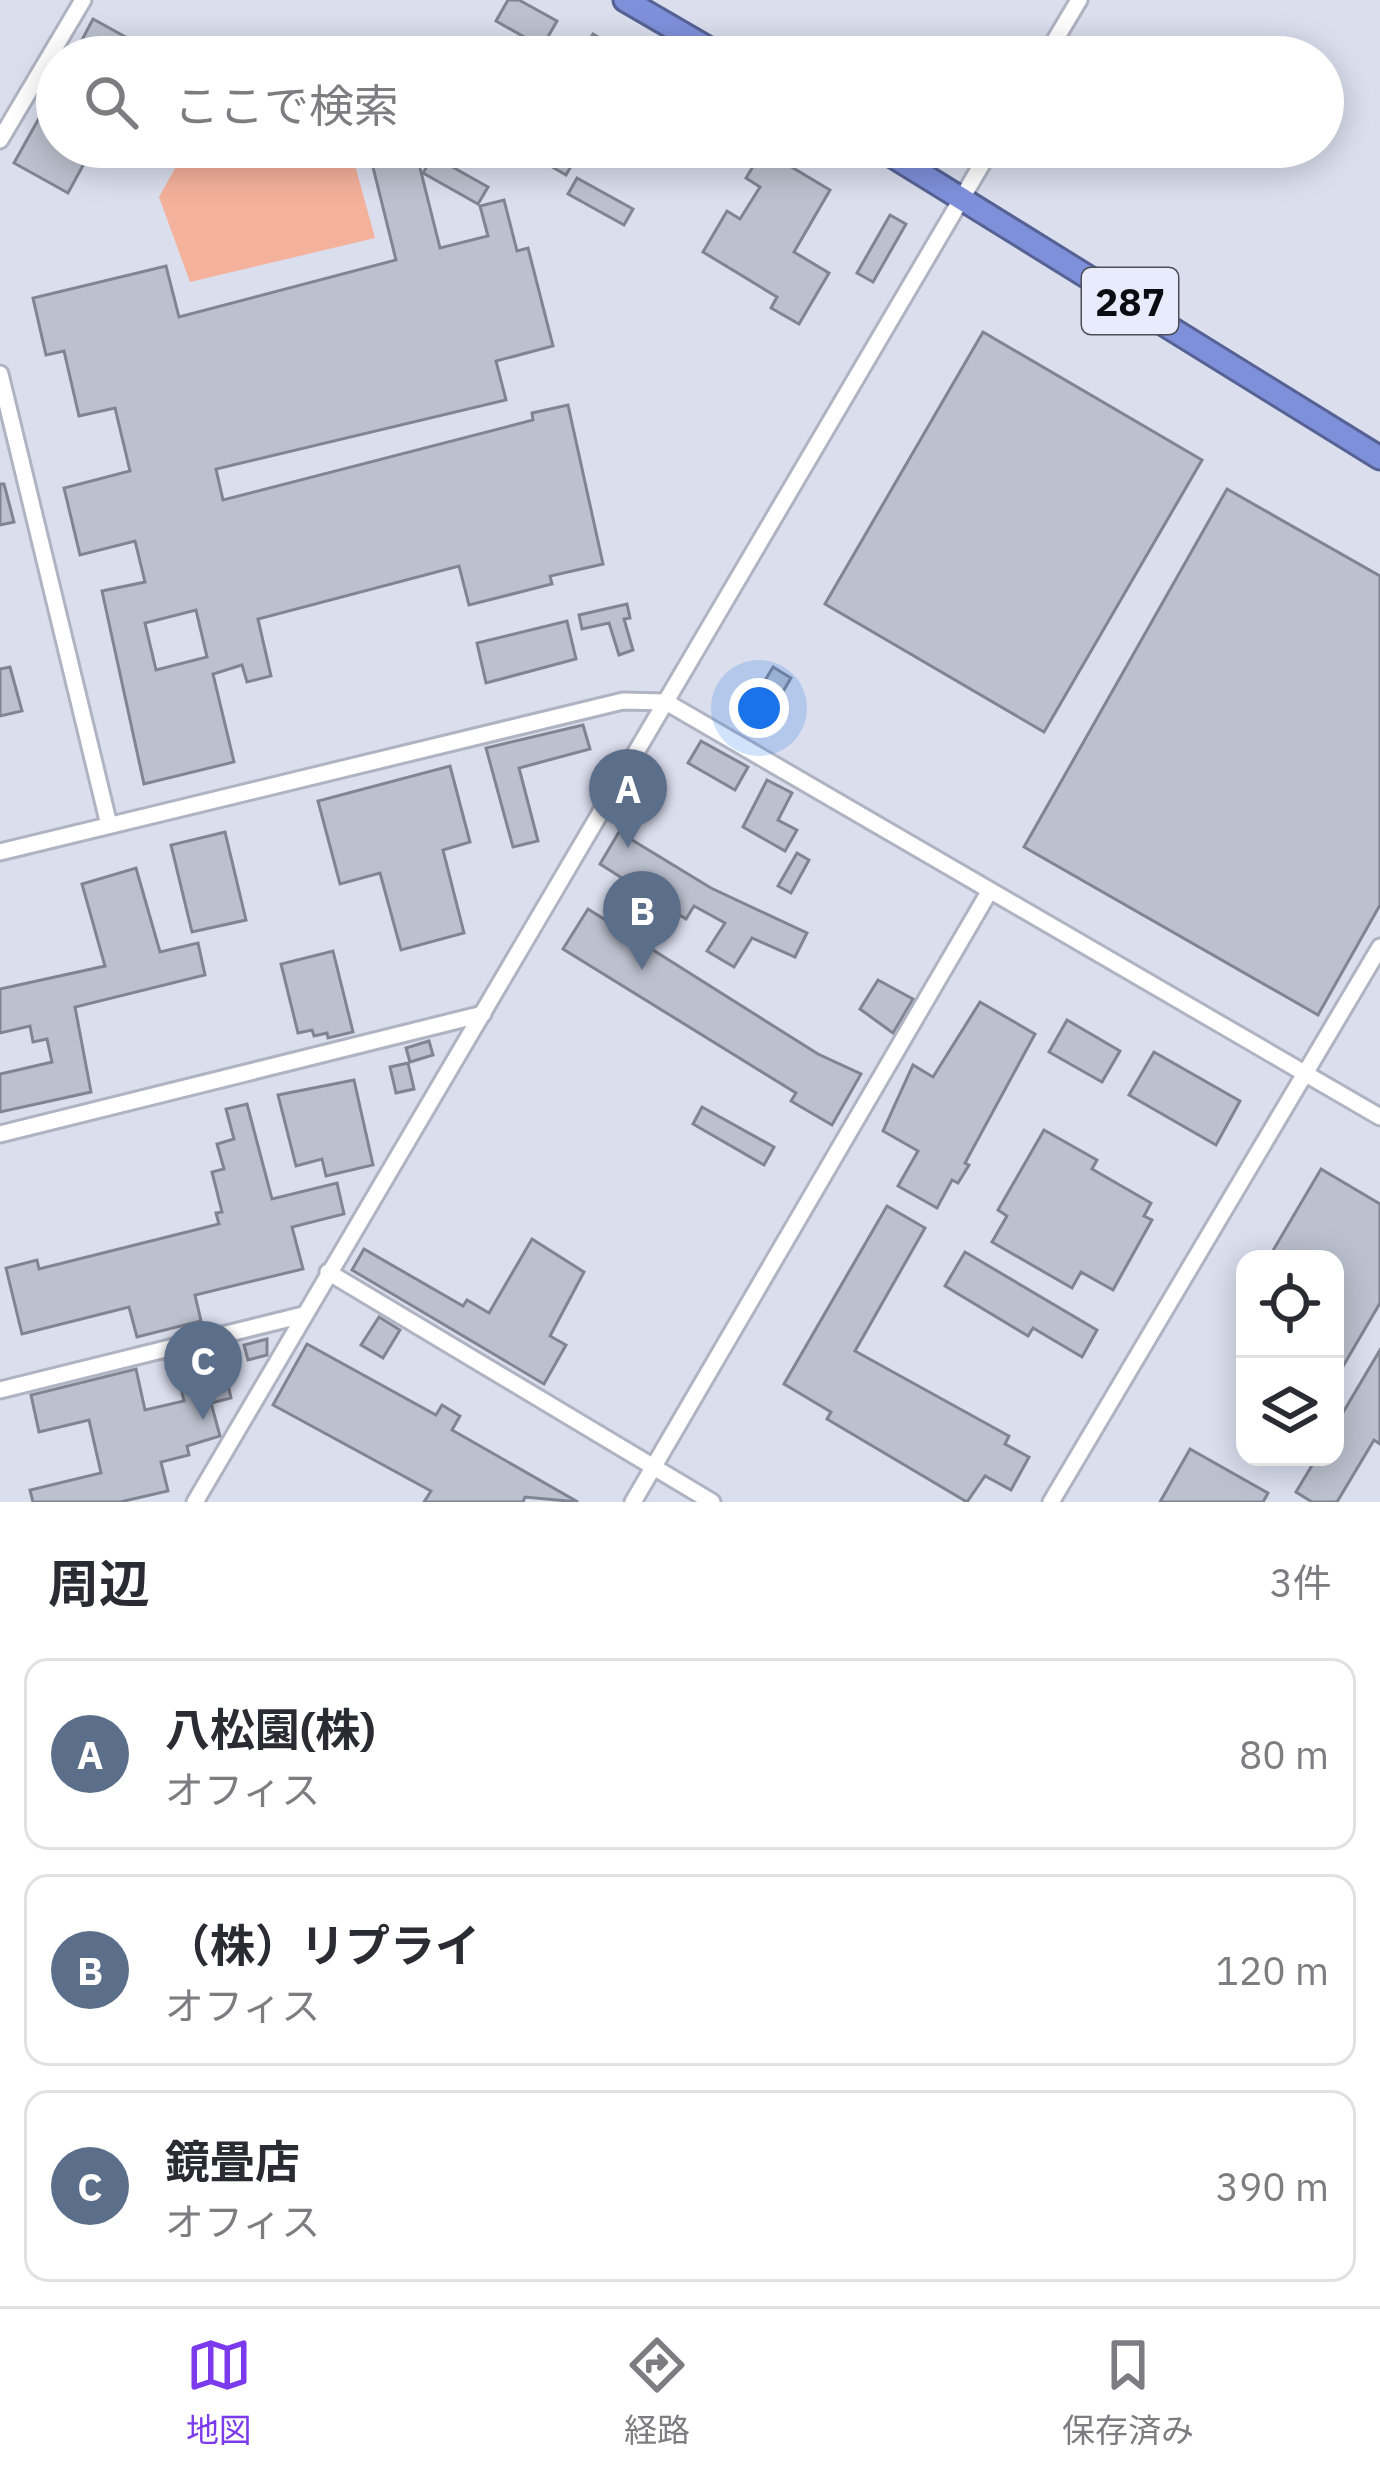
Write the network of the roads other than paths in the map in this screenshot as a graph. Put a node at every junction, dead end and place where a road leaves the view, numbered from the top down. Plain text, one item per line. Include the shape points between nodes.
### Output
1 (83, 0) edge
2 (625, 0) edge
3 (1079, 0) edge
4 (62, 36) edge
5 (687, 36) edge
6 (1058, 36) edge
7 (36, 79) edge
8 (0, 140) edge
9 (914, 168) edge
10 (980, 168) edge
11 (963, 196) junction
12 (0, 374) edge
13 (1380, 458) edge
14 (666, 702) junction
15 (109, 825) junction
16 (0, 853) edge
17 (989, 892) junction
18 (1380, 947) edge
19 (483, 1014) junction
20 (1306, 1074) junction
21 (1380, 1117) edge
22 (0, 1134) edge
23 (328, 1272) junction
24 (303, 1315) junction
25 (0, 1390) edge
26 (653, 1468) junction
27 (195, 1502) edge
28 (633, 1502) edge
29 (712, 1502) edge
30 (1051, 1502) edge

1 - 4 street
2 - 5 highway
3 - 6 street
7 - 8 street
9 - 11 highway, 287
10 - 11 street
11 - 13 highway, 287
11 - 14 street
12 - 15 street
14 - 15 street via 623,701
14 - 17 street
14 - 19 street
15 - 16 street
17 - 20 street
17 - 26 street
18 - 20 street
19 - 22 street
19 - 23 street
20 - 21 street
20 - 30 street
23 - 24 street
23 - 26 street
24 - 25 street
24 - 27 street
26 - 28 street
26 - 29 street

